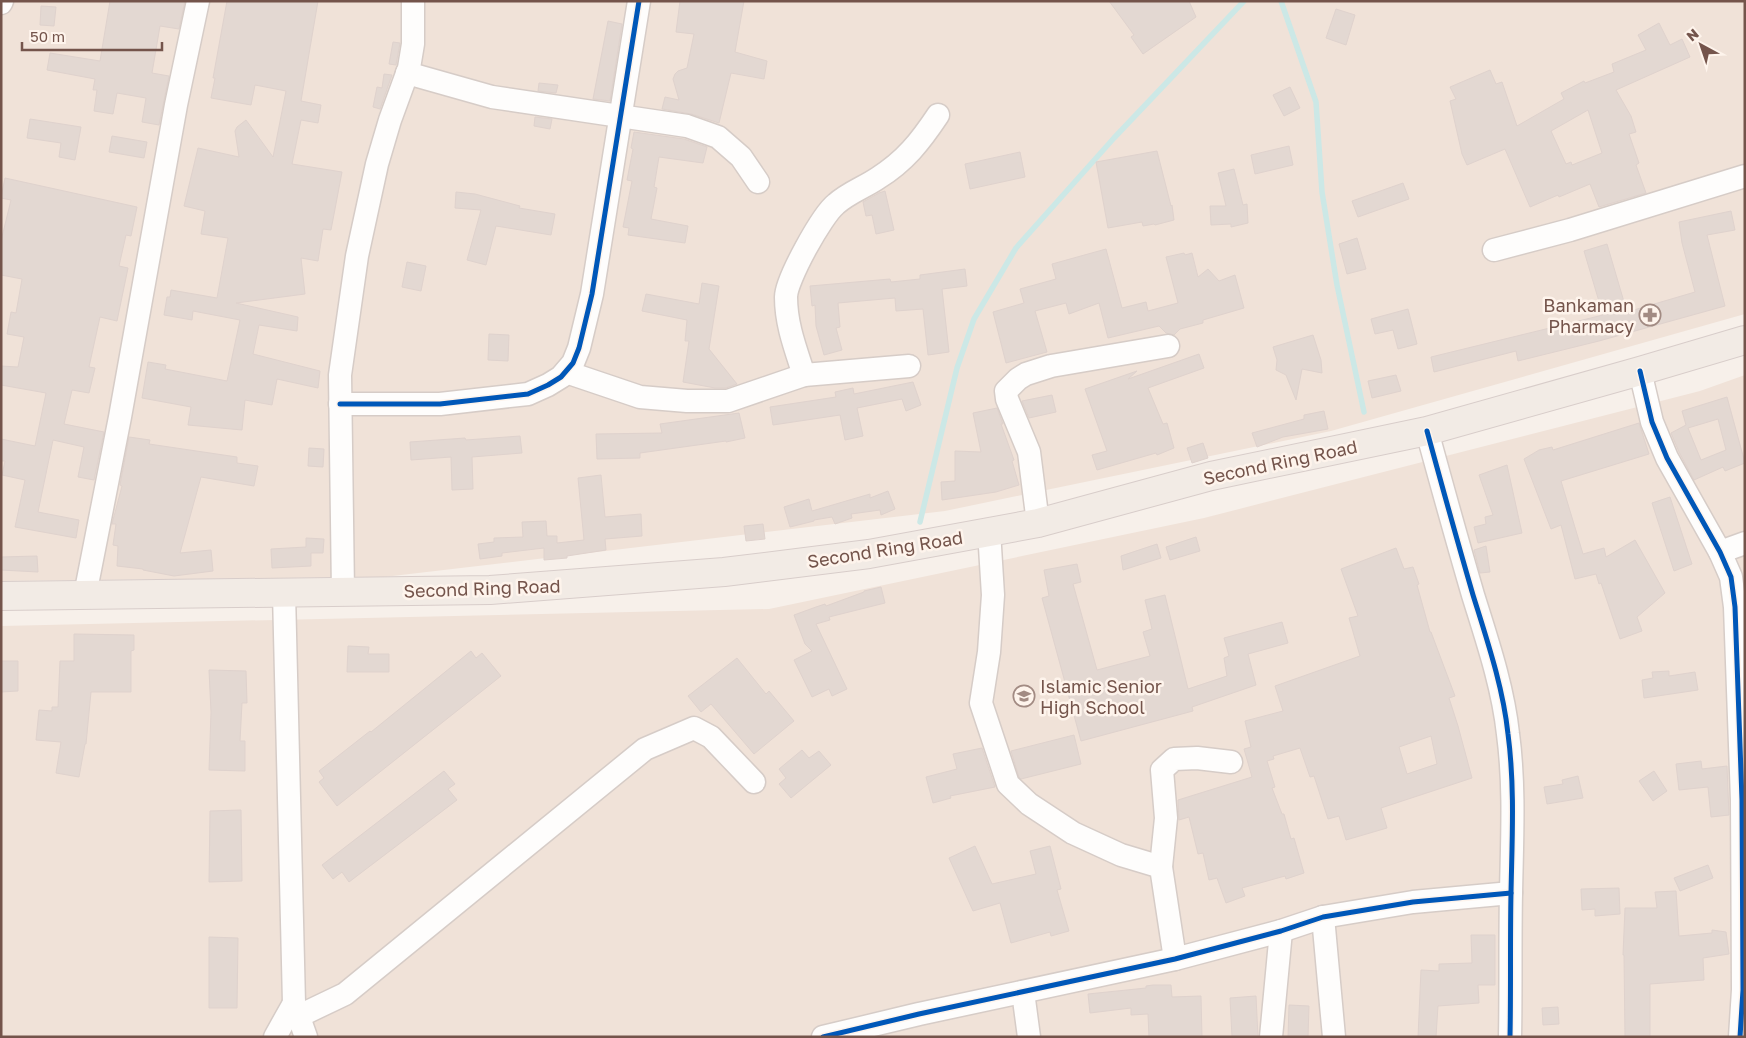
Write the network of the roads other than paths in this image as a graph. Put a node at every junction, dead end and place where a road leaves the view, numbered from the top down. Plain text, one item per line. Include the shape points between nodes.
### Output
1 (198, 1) edge
2 (413, 1) edge
3 (639, 1) edge
4 (407, 73) junction
5 (938, 115) dead end
6 (620, 117) junction
7 (1745, 176) edge
8 (758, 182) dead end
9 (1494, 250) dead end
10 (1745, 340) edge
11 (1168, 346) dead end
12 (909, 366) dead end
13 (566, 372) junction
14 (1640, 372) junction
15 (804, 375) junction
16 (340, 404) junction
17 (1427, 431) junction
18 (1038, 523) junction
19 (989, 531) junction
20 (1745, 543) edge
21 (1720, 552) junction
22 (343, 592) junction
23 (284, 593) junction
24 (85, 595) junction
25 (1, 596) edge
26 (1231, 762) dead end
27 (754, 782) dead end
28 (1161, 867) junction
29 (1511, 893) junction
30 (1323, 917) junction
31 (1282, 930) junction
32 (1744, 946) edge
33 (1175, 959) junction
34 (1022, 992) junction
35 (300, 1019) edge
36 (274, 1037) edge
37 (823, 1037) edge
38 (1029, 1037) edge
39 (1271, 1037) edge
40 (1334, 1037) edge
41 (1510, 1037) edge
42 (1740, 1037) edge

1 - 24 street
2 - 4 street via 413,44
3 - 6 street
4 - 6 street via 492,97
4 - 16 street via 377,164 357,256 340,375
5 - 15 street via 904,159 835,204 816,229 786,295 791,335
6 - 8 street via 686,126 718,137 740,157
6 - 13 street via 592,294 579,348
7 - 9 street
10 - 14 main road, Second Ring Road
11 - 18 street via 1050,366 1018,378 1006,391 1029,452
12 - 15 street
13 - 15 street via 640,397 687,401 728,401
13 - 16 street via 528,394 440,404
14 - 17 main road, Second Ring Road
14 - 21 street via 1652,422 1666,458
16 - 22 street
17 - 18 main road, Second Ring Road via 1211,476
17 - 29 street via 1485,634 1508,733 1513,821
18 - 19 main road, Second Ring Road
19 - 22 main road, Second Ring Road via 869,554 724,572 490,590
19 - 28 street via 993,595 981,703 1008,784 1029,804 1073,833 1121,855
20 - 21 street
21 - 32 street via 1732,577 1735,607
22 - 23 main road, Second Ring Road
23 - 24 main road, Second Ring Road
23 - 35 street
24 - 25 main road, Second Ring Road
26 - 28 street via 1174,759 1162,770 1166,818
27 - 35 street via 712,737 694,728 645,749 345,994
28 - 33 street
29 - 30 street via 1413,902
29 - 41 street
30 - 31 street
30 - 40 street
31 - 33 street
31 - 39 street
32 - 42 street
33 - 34 street
34 - 37 street
34 - 38 street
35 - 36 street

